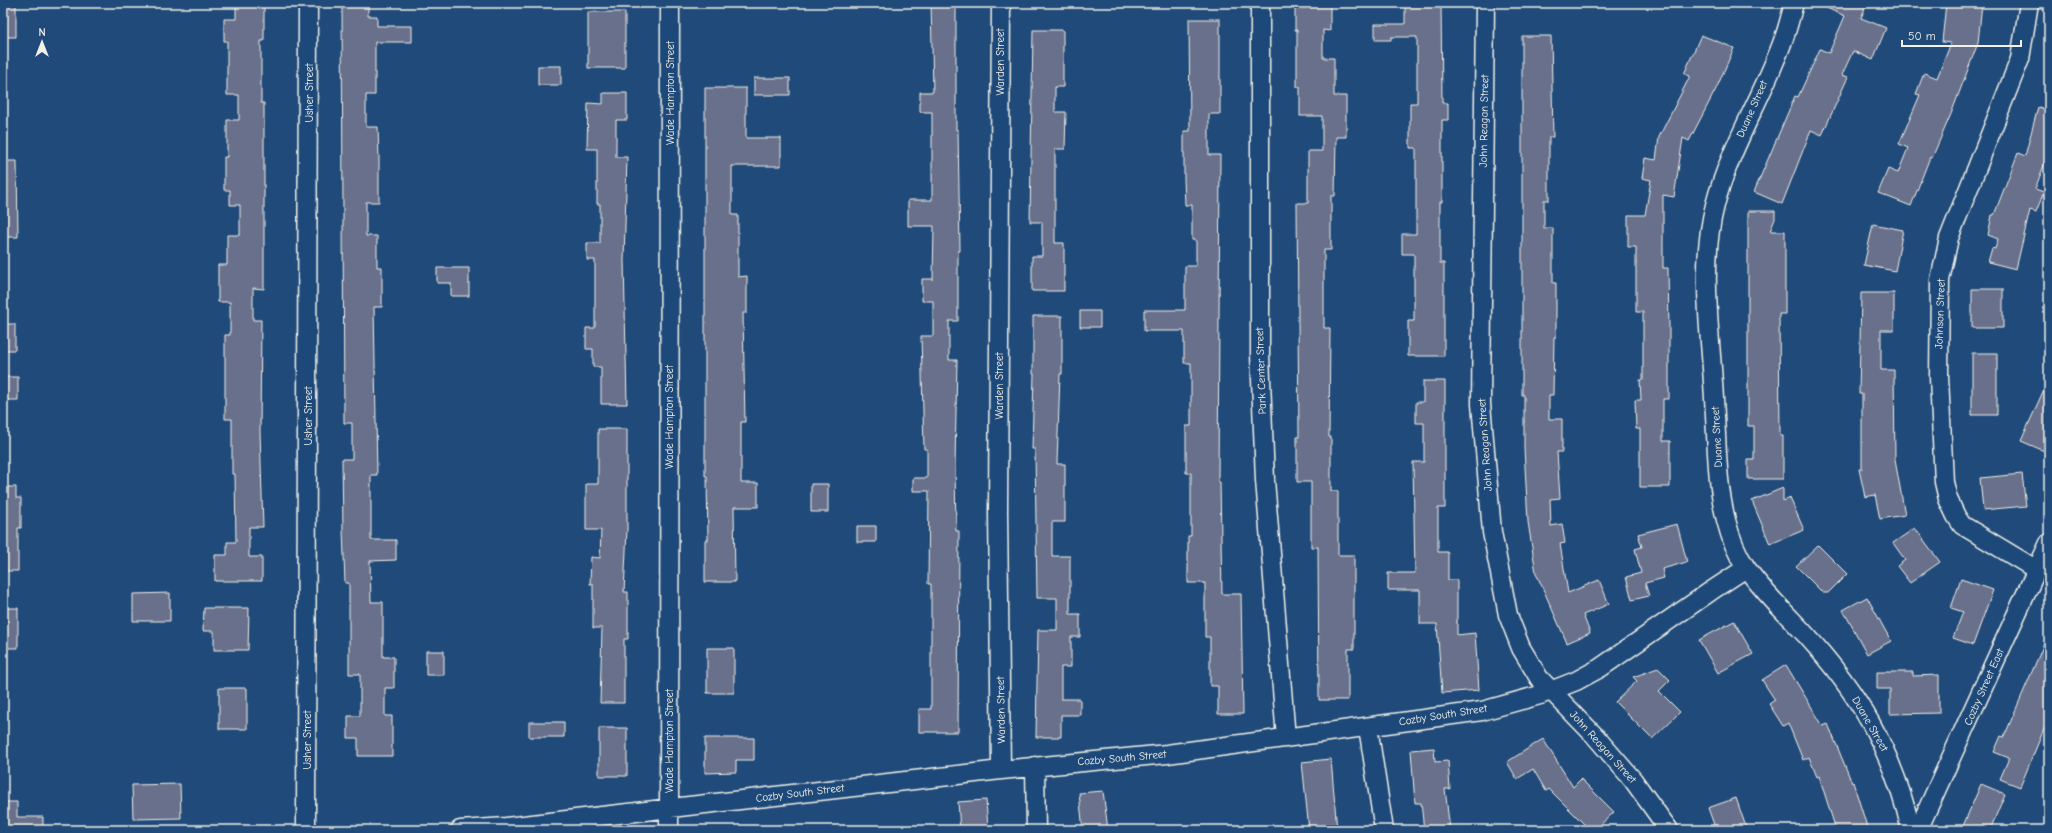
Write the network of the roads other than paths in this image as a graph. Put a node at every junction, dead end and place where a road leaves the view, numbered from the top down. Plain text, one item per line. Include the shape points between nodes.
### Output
1 (308, 3) edge
2 (670, 3) edge
3 (1001, 3) edge
4 (1260, 3) edge
5 (1485, 3) edge
6 (1794, 3) edge
7 (2028, 3) edge
8 (2049, 543) edge
9 (1746, 568) junction
10 (2037, 570) junction
11 (1551, 691) junction
12 (1368, 726) junction
13 (1286, 738) junction
14 (1035, 766) junction
15 (1001, 770) junction
16 (669, 808) junction
17 (306, 830) edge
18 (460, 830) edge
19 (669, 830) edge
20 (1036, 830) edge
21 (1384, 830) edge
22 (1669, 830) edge
23 (1911, 830) edge
24 (1918, 830) edge

1 - 17 street, Usher Street
2 - 16 street, Wade Hampton Street
3 - 15 street, Warden Street via 998,512
4 - 13 street, Park Center Street via 1260,354 1265,480
5 - 11 street, John Reagan Street via 1481,404 1492,532 1508,615 1521,648 1539,678
6 - 9 street, Duane Street via 1784,38 1731,156 1715,205 1709,243 1708,284 1719,486 1726,520 1737,553
7 - 10 street, Johnson Street via 2020,59 1949,238 1940,280 1939,377 1944,482 1956,516 1962,525
8 - 10 street, Cozby Street East
9 - 11 street, Cozby South Street via 1600,668
9 - 23 street, Duane Street via 1843,679 1872,724 1893,766
10 - 24 street, Cozby Street East
11 - 12 street, Cozby South Street via 1482,711
11 - 22 street, John Reagan Street via 1633,780
12 - 13 street, Cozby South Street
12 - 21 street
13 - 14 street, Cozby South Street via 1167,754
14 - 15 street, Cozby South Street
14 - 20 street
15 - 16 street, Cozby South Street
16 - 18 street, Cozby South Street
16 - 19 street, Wade Hampton Street

